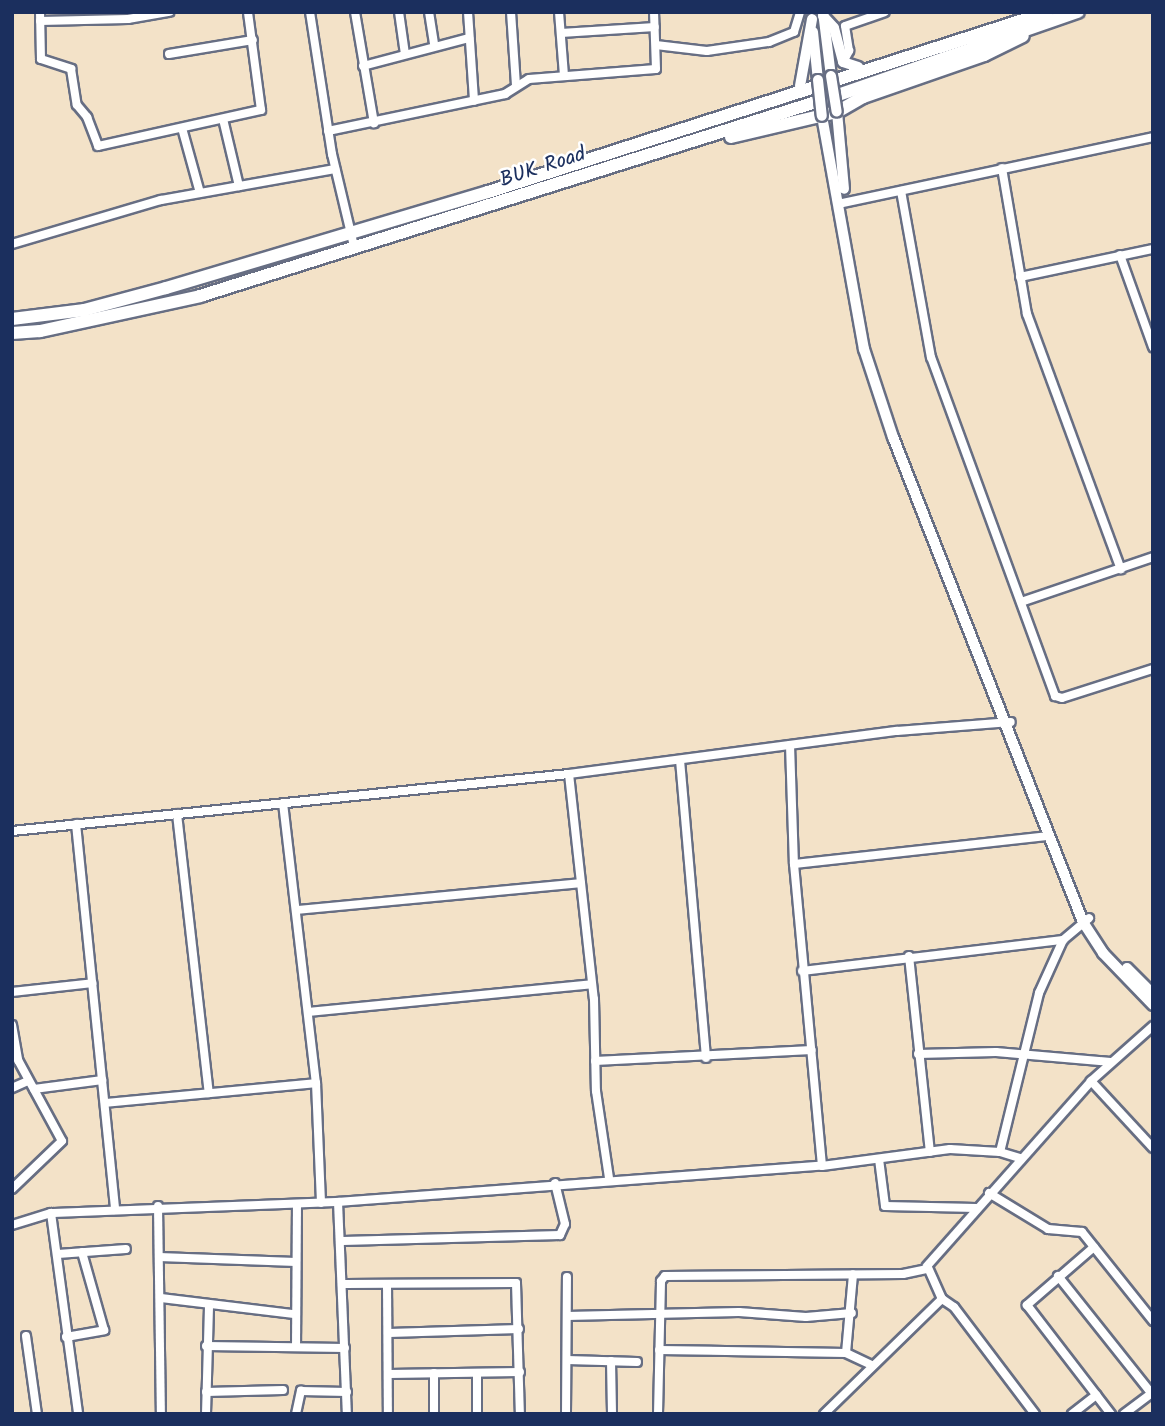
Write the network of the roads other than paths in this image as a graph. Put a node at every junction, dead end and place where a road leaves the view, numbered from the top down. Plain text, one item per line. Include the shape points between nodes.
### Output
1 (169, 12) edge
2 (248, 12) edge
3 (310, 12) edge
4 (355, 12) edge
5 (399, 12) edge
6 (429, 12) edge
7 (468, 12) edge
8 (511, 12) edge
9 (559, 12) edge
10 (654, 12) edge
11 (800, 12) edge
12 (885, 12) edge
13 (1048, 12) edge
14 (1078, 12) edge
15 (817, 15) edge
16 (40, 16) edge
17 (1029, 25) junction
18 (655, 27) junction
19 (561, 33) junction
20 (469, 38) junction
21 (253, 40) junction
22 (434, 44) junction
23 (656, 45) junction
24 (169, 54) dead end
25 (405, 54) junction
26 (843, 62) junction
27 (363, 66) junction
28 (858, 66) junction
29 (564, 75) junction
30 (831, 76) junction
31 (818, 80) junction
32 (516, 85) junction
33 (800, 86) junction
34 (474, 101) junction
35 (836, 111) junction
36 (822, 116) junction
37 (223, 119) junction
38 (374, 123) junction
39 (182, 128) junction
40 (328, 131) junction
41 (1153, 137) edge
42 (594, 158) junction
43 (612, 166) junction
44 (1002, 168) junction
45 (335, 169) junction
46 (239, 186) junction
47 (901, 191) junction
48 (200, 192) junction
49 (842, 203) junction
50 (350, 231) junction
51 (12, 244) edge
52 (354, 246) junction
53 (1153, 249) edge
54 (1121, 255) junction
55 (1020, 277) junction
56 (12, 319) edge
57 (12, 333) edge
58 (1153, 347) edge
59 (1153, 557) edge
60 (1121, 569) junction
61 (1021, 602) junction
62 (1153, 669) edge
63 (1007, 724) junction
64 (790, 745) junction
65 (680, 760) junction
66 (569, 774) junction
67 (283, 803) junction
68 (177, 814) junction
69 (76, 824) junction
70 (12, 831) edge
71 (1049, 836) junction
72 (794, 864) junction
73 (581, 883) junction
74 (297, 910) junction
75 (1086, 920) junction
76 (1063, 940) junction
77 (909, 956) junction
78 (803, 971) junction
79 (93, 983) junction
80 (592, 984) junction
81 (12, 992) edge
82 (1153, 994) edge
83 (1153, 1005) edge
84 (308, 1012) junction
85 (12, 1025) edge
86 (1153, 1027) edge
87 (812, 1050) junction
88 (918, 1054) junction
89 (1022, 1054) junction
90 (706, 1058) junction
91 (15, 1061) edge
92 (595, 1061) junction
93 (1111, 1062) junction
94 (102, 1080) junction
95 (1091, 1081) junction
96 (316, 1083) junction
97 (31, 1085) junction
98 (12, 1088) edge
99 (209, 1093) junction
100 (105, 1103) junction
101 (1153, 1148) edge
102 (930, 1152) junction
103 (1000, 1152) junction
104 (1020, 1158) junction
105 (879, 1159) junction
106 (822, 1166) junction
107 (609, 1178) junction
108 (555, 1183) junction
109 (12, 1189) edge
110 (989, 1193) junction
111 (338, 1202) junction
112 (321, 1203) junction
113 (298, 1205) junction
114 (158, 1206) junction
115 (976, 1208) junction
116 (116, 1210) junction
117 (51, 1213) junction
118 (12, 1225) edge
119 (343, 1241) junction
120 (1094, 1247) junction
121 (126, 1249) dead end
122 (82, 1252) junction
123 (58, 1254) junction
124 (159, 1257) junction
125 (296, 1262) junction
126 (927, 1269) junction
127 (853, 1274) junction
128 (1058, 1276) junction
129 (567, 1277) dead end
130 (345, 1284) junction
131 (387, 1284) junction
132 (161, 1298) junction
133 (942, 1299) junction
134 (209, 1305) junction
135 (852, 1313) junction
136 (294, 1314) junction
137 (567, 1316) junction
138 (660, 1317) junction
139 (1153, 1321) edge
140 (519, 1329) junction
141 (389, 1333) junction
142 (26, 1336) dead end
143 (66, 1338) junction
144 (206, 1346) junction
145 (296, 1347) junction
146 (345, 1348) junction
147 (659, 1350) junction
148 (846, 1353) junction
149 (567, 1360) junction
150 (611, 1361) junction
151 (637, 1362) dead end
152 (872, 1365) junction
153 (520, 1372) junction
154 (434, 1373) junction
155 (389, 1374) junction
156 (477, 1374) junction
157 (283, 1390) dead end
158 (347, 1391) junction
159 (206, 1392) junction
160 (1152, 1392) edge
161 (1096, 1395) junction
162 (37, 1414) edge
163 (78, 1414) edge
164 (160, 1414) edge
165 (206, 1414) edge
166 (296, 1414) edge
167 (347, 1414) edge
168 (388, 1414) edge
169 (433, 1414) edge
170 (477, 1414) edge
171 (520, 1414) edge
172 (566, 1414) edge
173 (612, 1414) edge
174 (657, 1414) edge
175 (824, 1414) edge
176 (1035, 1414) edge
177 (1072, 1414) edge
178 (1111, 1414) edge
179 (1124, 1414) edge

1 - 16 street via 128,19
2 - 21 street
3 - 40 street
4 - 27 street
5 - 25 street
6 - 22 street
7 - 20 street
8 - 32 street
9 - 19 street
10 - 18 street
11 - 23 street via 794,32 769,41 692,52
12 - 26 street via 845,26 849,51
13 - 17 main road, BUK Road
14 - 17 main road, BUK Road
15 - 26 main road via 834,27
15 - 30 main road
15 - 31 main road
15 - 33 main road
16 - 39 street via 41,59 71,69 77,106 87,117 96,145
17 - 28 main road via 984,27
17 - 35 main road via 1007,46
17 - 42 main road, BUK Road
17 - 43 main road, BUK Road
18 - 19 street
18 - 23 street
19 - 29 street
20 - 22 street
20 - 34 street
21 - 24 street
21 - 37 street via 261,110
22 - 25 street
23 - 29 street via 656,69
25 - 27 street
26 - 28 main road
27 - 38 street
28 - 30 main road
29 - 32 street
30 - 31 main road
30 - 35 main road, bridge
31 - 33 main road
31 - 36 main road, bridge
32 - 34 street via 512,92
33 - 42 main road
34 - 38 street
35 - 36 main road
35 - 49 main road
36 - 43 main road via 774,124 640,164
36 - 49 main road
37 - 39 street
37 - 46 street
38 - 40 street
39 - 48 street
40 - 45 street
41 - 44 street
42 - 50 main road, BUK Road
43 - 52 main road, BUK Road
44 - 47 street
44 - 55 street
45 - 46 street
45 - 50 street
46 - 48 street
47 - 49 street
47 - 61 street via 930,357
48 - 51 street
49 - 63 main road via 864,349
50 - 52 street
50 - 56 main road, BUK Road via 95,307
52 - 57 main road, BUK Road via 200,296
53 - 54 street
54 - 55 street
54 - 58 street
55 - 60 street via 1027,314
59 - 60 street
60 - 61 street
61 - 62 street via 1059,698
63 - 64 street via 944,726
63 - 71 main road
63 - 75 main road
64 - 65 street
64 - 72 street
65 - 66 street
65 - 90 street
66 - 67 street
66 - 73 street
67 - 68 street
67 - 74 street
68 - 69 street
68 - 99 street
69 - 70 street
69 - 79 street
71 - 72 street
71 - 75 main road
72 - 78 street
73 - 74 street
73 - 80 street
74 - 84 street
75 - 76 street
75 - 82 main road
75 - 83 main road via 1103,953
76 - 77 street
76 - 89 street via 1039,993
77 - 78 street
77 - 88 street
78 - 87 street
79 - 81 street
79 - 94 street
80 - 84 street
80 - 92 street
84 - 96 street
85 - 91 street
86 - 93 street
87 - 90 street
87 - 106 street
88 - 89 street
88 - 102 street
89 - 93 street
89 - 103 street
90 - 92 street
91 - 97 street
92 - 107 street
93 - 95 street
94 - 97 street
94 - 100 street
95 - 101 street
95 - 104 street
96 - 99 street
96 - 112 street
97 - 98 street
97 - 109 street via 62,1141
99 - 100 street
100 - 116 street
102 - 103 street
102 - 105 street
103 - 104 street
104 - 110 street
105 - 106 street
105 - 115 street via 885,1206
106 - 107 street
107 - 108 street
108 - 111 street
108 - 119 street via 565,1224 560,1235
110 - 115 street
110 - 120 street via 1048,1229 1082,1232
111 - 112 street
111 - 119 street
112 - 113 street
113 - 114 street
113 - 125 street
114 - 116 street
114 - 124 street
115 - 126 street
116 - 117 street
117 - 118 street
117 - 123 street
119 - 130 street
120 - 128 street
120 - 139 street
121 - 122 street
122 - 123 street
122 - 143 street via 103,1330
123 - 143 street
124 - 125 street
124 - 132 street
125 - 136 street
126 - 127 street
126 - 133 street
127 - 135 street
127 - 138 street via 665,1276
128 - 160 street
128 - 161 street via 1027,1305
129 - 137 street
130 - 131 street
130 - 146 street
131 - 140 street via 516,1283
131 - 141 street
132 - 134 street
132 - 164 street
133 - 152 street
133 - 176 street via 954,1307
134 - 136 street
134 - 144 street
135 - 138 street
135 - 148 street
136 - 145 street
137 - 138 street
137 - 149 street
138 - 147 street
140 - 141 street
140 - 153 street
141 - 155 street
142 - 162 street
143 - 163 street
144 - 145 street
144 - 159 street
145 - 146 street
146 - 158 street
147 - 148 street
147 - 174 street
148 - 152 street
149 - 150 street
149 - 172 street
150 - 151 street
150 - 173 street
152 - 175 street
153 - 156 street
153 - 171 street
154 - 155 street
154 - 156 street
154 - 169 street
155 - 168 street
156 - 170 street
157 - 159 street
158 - 166 street via 301,1391
158 - 167 street
159 - 165 street
160 - 179 street
161 - 177 street
161 - 178 street

